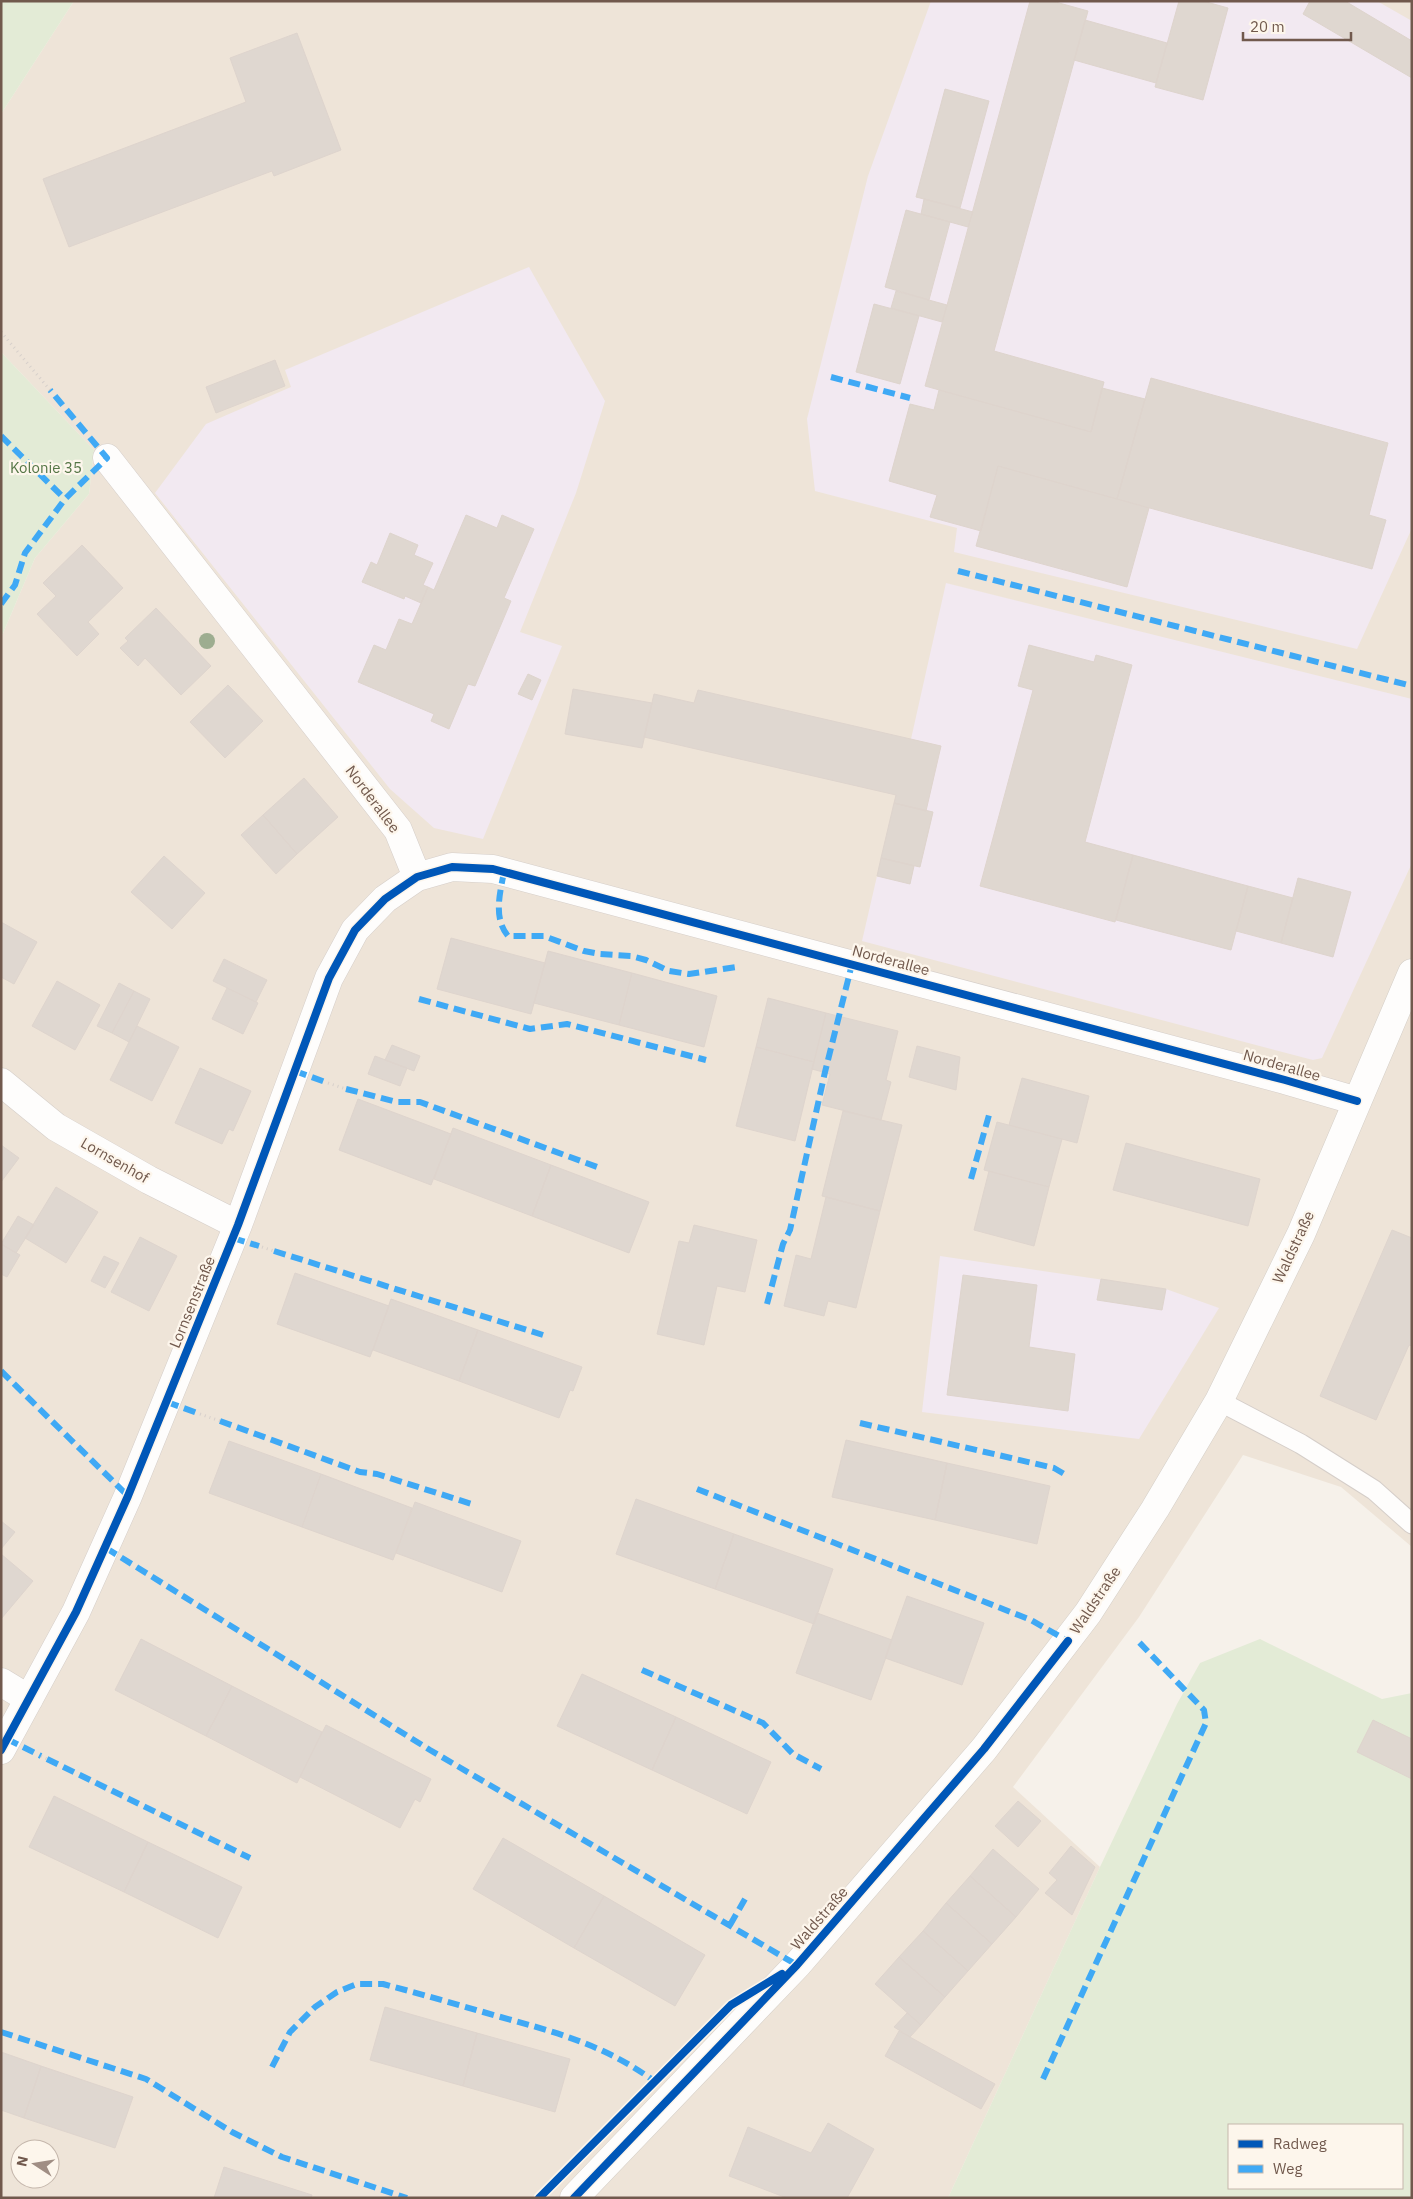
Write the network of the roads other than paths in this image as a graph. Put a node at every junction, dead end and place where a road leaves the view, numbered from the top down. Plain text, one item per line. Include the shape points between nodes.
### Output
1 (107, 458) dead end
2 (417, 877) junction
3 (1412, 973) edge
4 (1, 1082) edge
5 (1357, 1101) junction
6 (238, 1225) junction
7 (1219, 1401) junction
8 (1412, 1524) edge
9 (1, 1682) edge
10 (29, 1699) junction
11 (1, 1750) edge
12 (574, 2198) edge

1 - 2 street, Norderallee via 398,830
2 - 5 street, Norderallee via 452,867 494,869
2 - 6 street, Lornsenstraße via 385,899 356,930 329,978
3 - 5 street, Waldstraße
4 - 6 street, Lornsenhof via 56,1127 148,1180
5 - 7 street, Waldstraße via 1301,1234
6 - 10 street, Lornsenstraße via 113,1531 76,1612
7 - 8 lane via 1301,1444 1358,1479
7 - 12 street, Waldstraße via 1088,1613 984,1750 797,1965
9 - 10 street
10 - 11 street, Lornsenstraße

